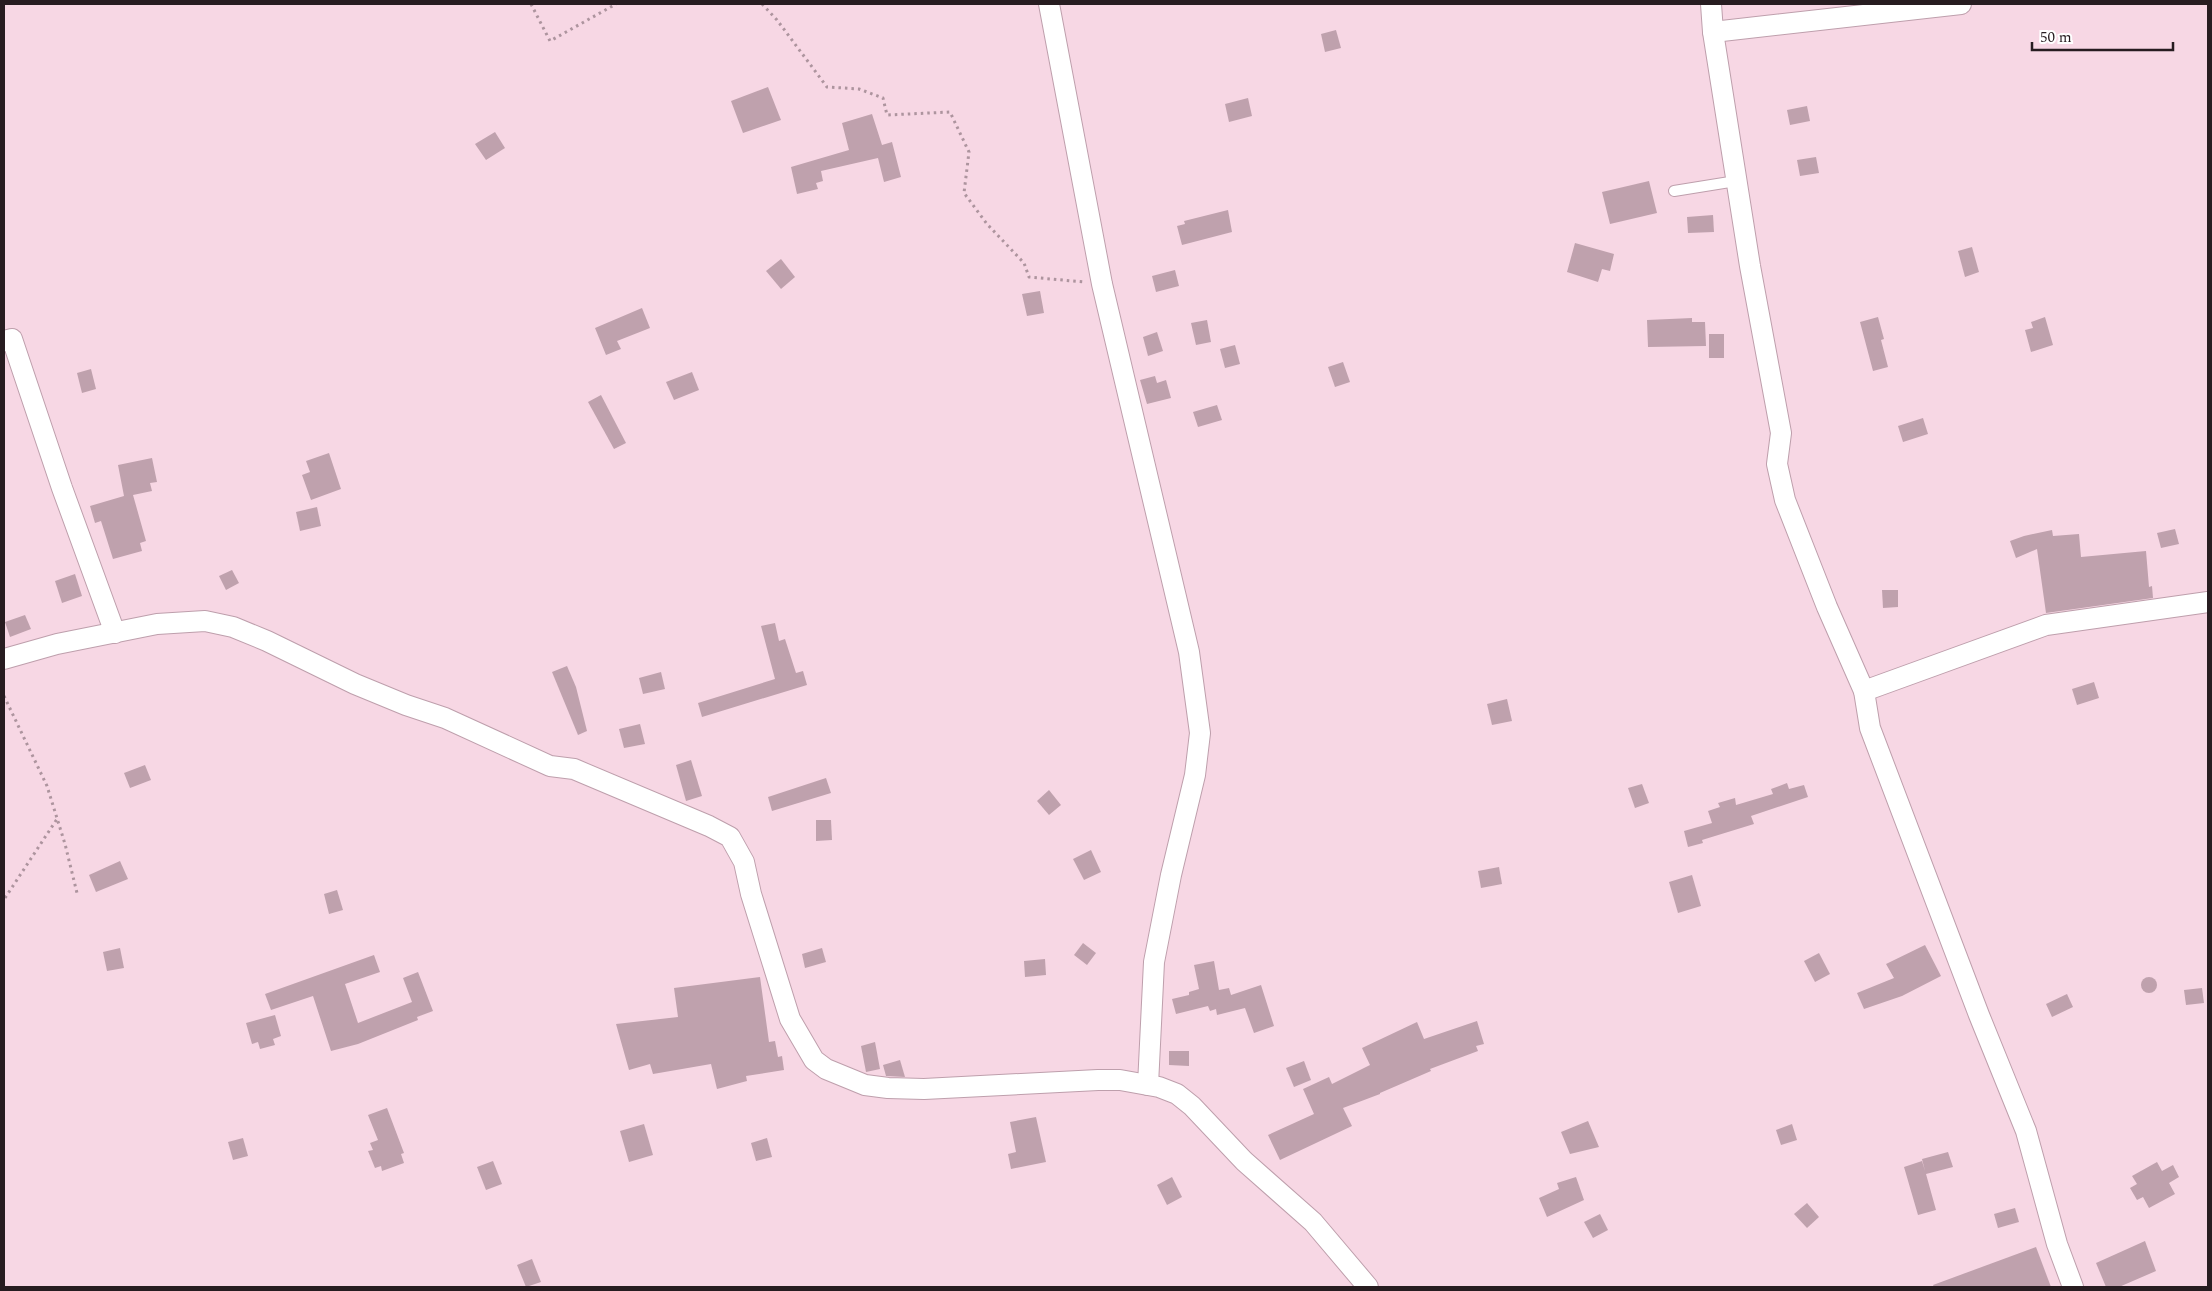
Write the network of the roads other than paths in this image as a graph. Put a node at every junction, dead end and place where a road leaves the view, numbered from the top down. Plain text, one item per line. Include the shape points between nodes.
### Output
1 (1049, 4) edge
2 (1711, 4) edge
3 (1961, 4) edge
4 (1713, 32) junction
5 (1736, 181) junction
6 (1674, 191) dead end
7 (4, 341) edge
8 (2208, 602) edge
9 (115, 633) junction
10 (4, 660) edge
11 (1864, 692) junction
12 (1148, 1085) junction
13 (1368, 1287) edge
14 (2072, 1287) edge

1 - 12 street via 1102,284 1189,652 1200,733 1196,775 1154,962
2 - 4 street
3 - 4 street
4 - 5 street
5 - 6 lane
5 - 11 street via 1780,433 1777,464 1785,500
7 - 9 street via 12,339
8 - 11 street via 2046,625
9 - 10 street via 57,644
9 - 12 street via 181,621 205,621 233,627 355,684 445,718 550,766 574,769 620,787 730,838 744,862 790,1018 814,1060 842,1077 865,1085 924,1089 1098,1080
11 - 14 street via 1870,728 2026,1131
12 - 13 street via 1177,1094 1192,1106 1244,1161 1312,1222

